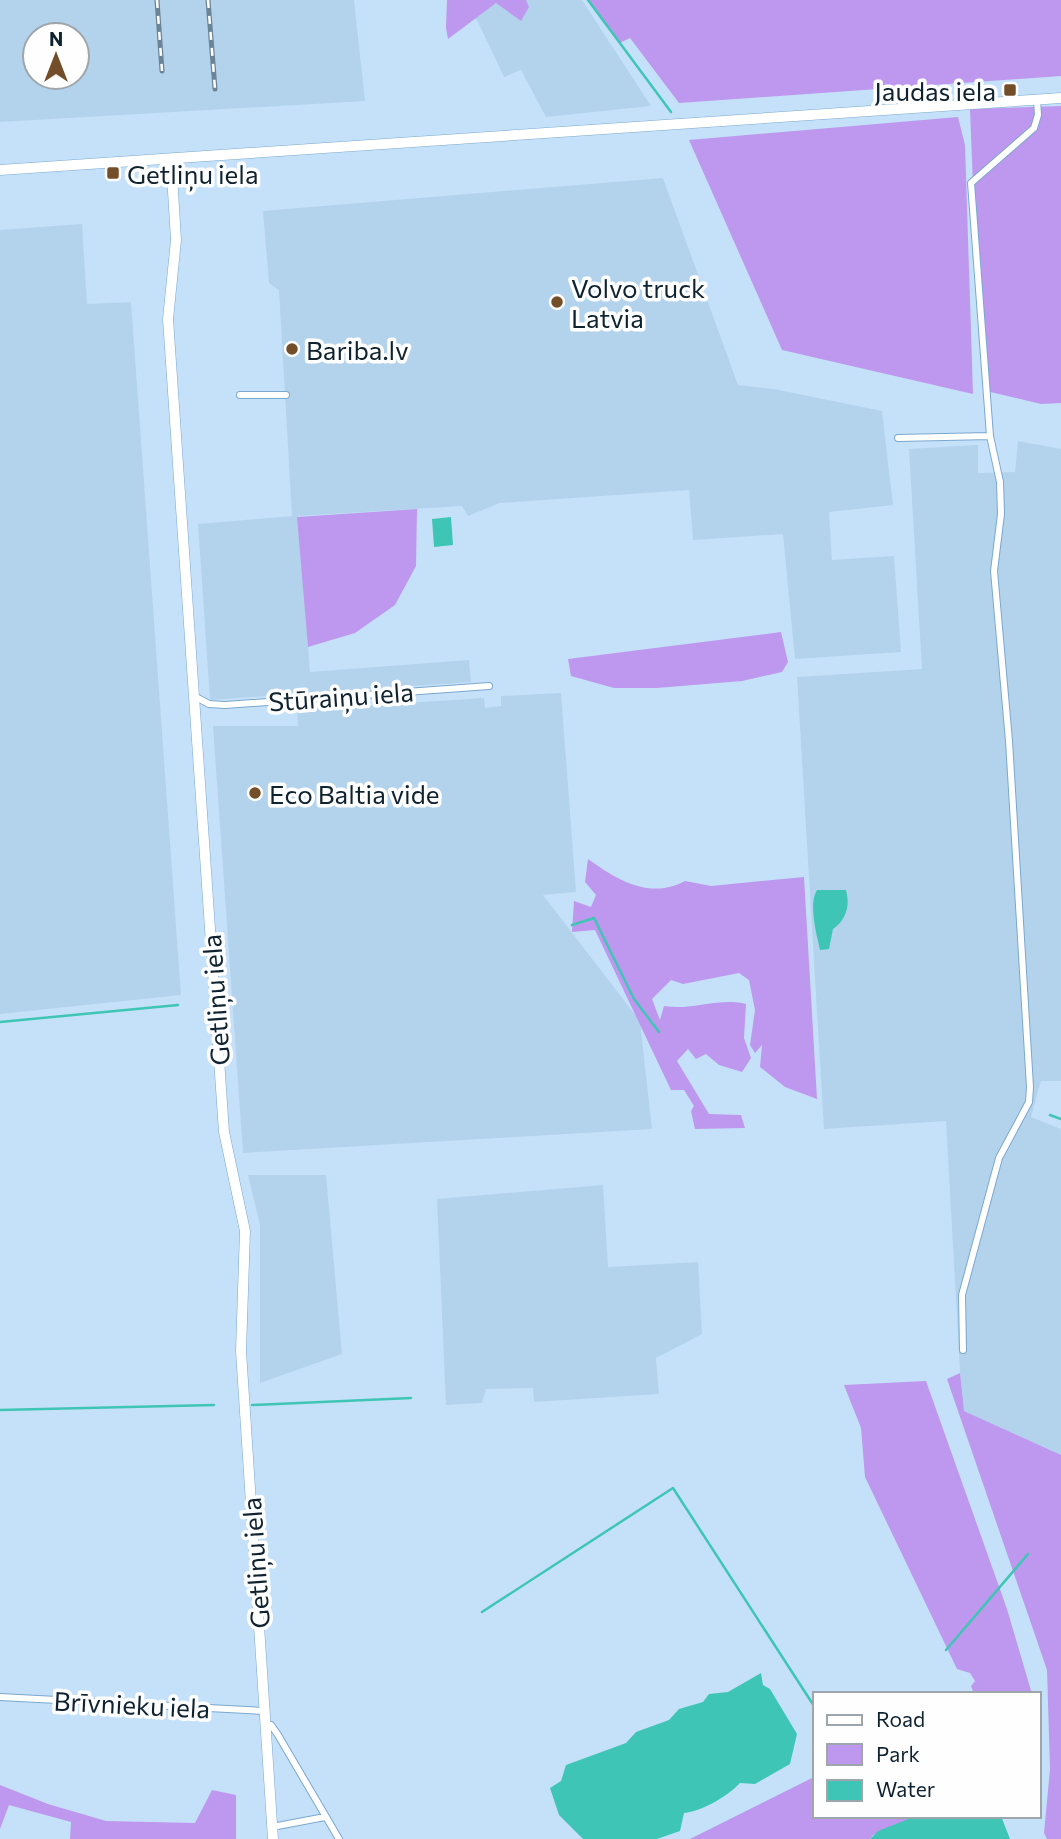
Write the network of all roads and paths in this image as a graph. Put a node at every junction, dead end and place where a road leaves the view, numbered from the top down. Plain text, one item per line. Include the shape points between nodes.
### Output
1 (1061, 98) edge
2 (1037, 100) junction
3 (171, 159) junction
4 (0, 170) edge
5 (286, 394) dead end
6 (240, 395) dead end
7 (990, 436) junction
8 (898, 438) dead end
9 (489, 686) dead end
10 (194, 696) junction
11 (962, 1350) dead end
12 (0, 1697) edge
13 (264, 1712) junction
14 (265, 1724) junction
15 (325, 1817) junction
16 (272, 1827) junction
17 (273, 1839) edge
18 (339, 1839) edge

1 - 2 street
2 - 3 street
2 - 7 street via 1034,128 971,183
3 - 4 street
3 - 10 street, Getliņu iela via 176,240 168,319
5 - 6 street
7 - 8 street
7 - 11 street via 1000,482 994,571 1030,1087 1029,1102 999,1158 962,1295
9 - 10 street, Stūraiņu iela via 225,705 209,704
10 - 13 street, Getliņu iela via 224,1132 245,1231 241,1351
12 - 13 street, Brīvnieku iela
13 - 14 street, Getliņu iela
14 - 15 street via 278,1735
14 - 16 street, Getliņu iela
15 - 16 street
15 - 18 street
16 - 17 street, Getliņu iela

